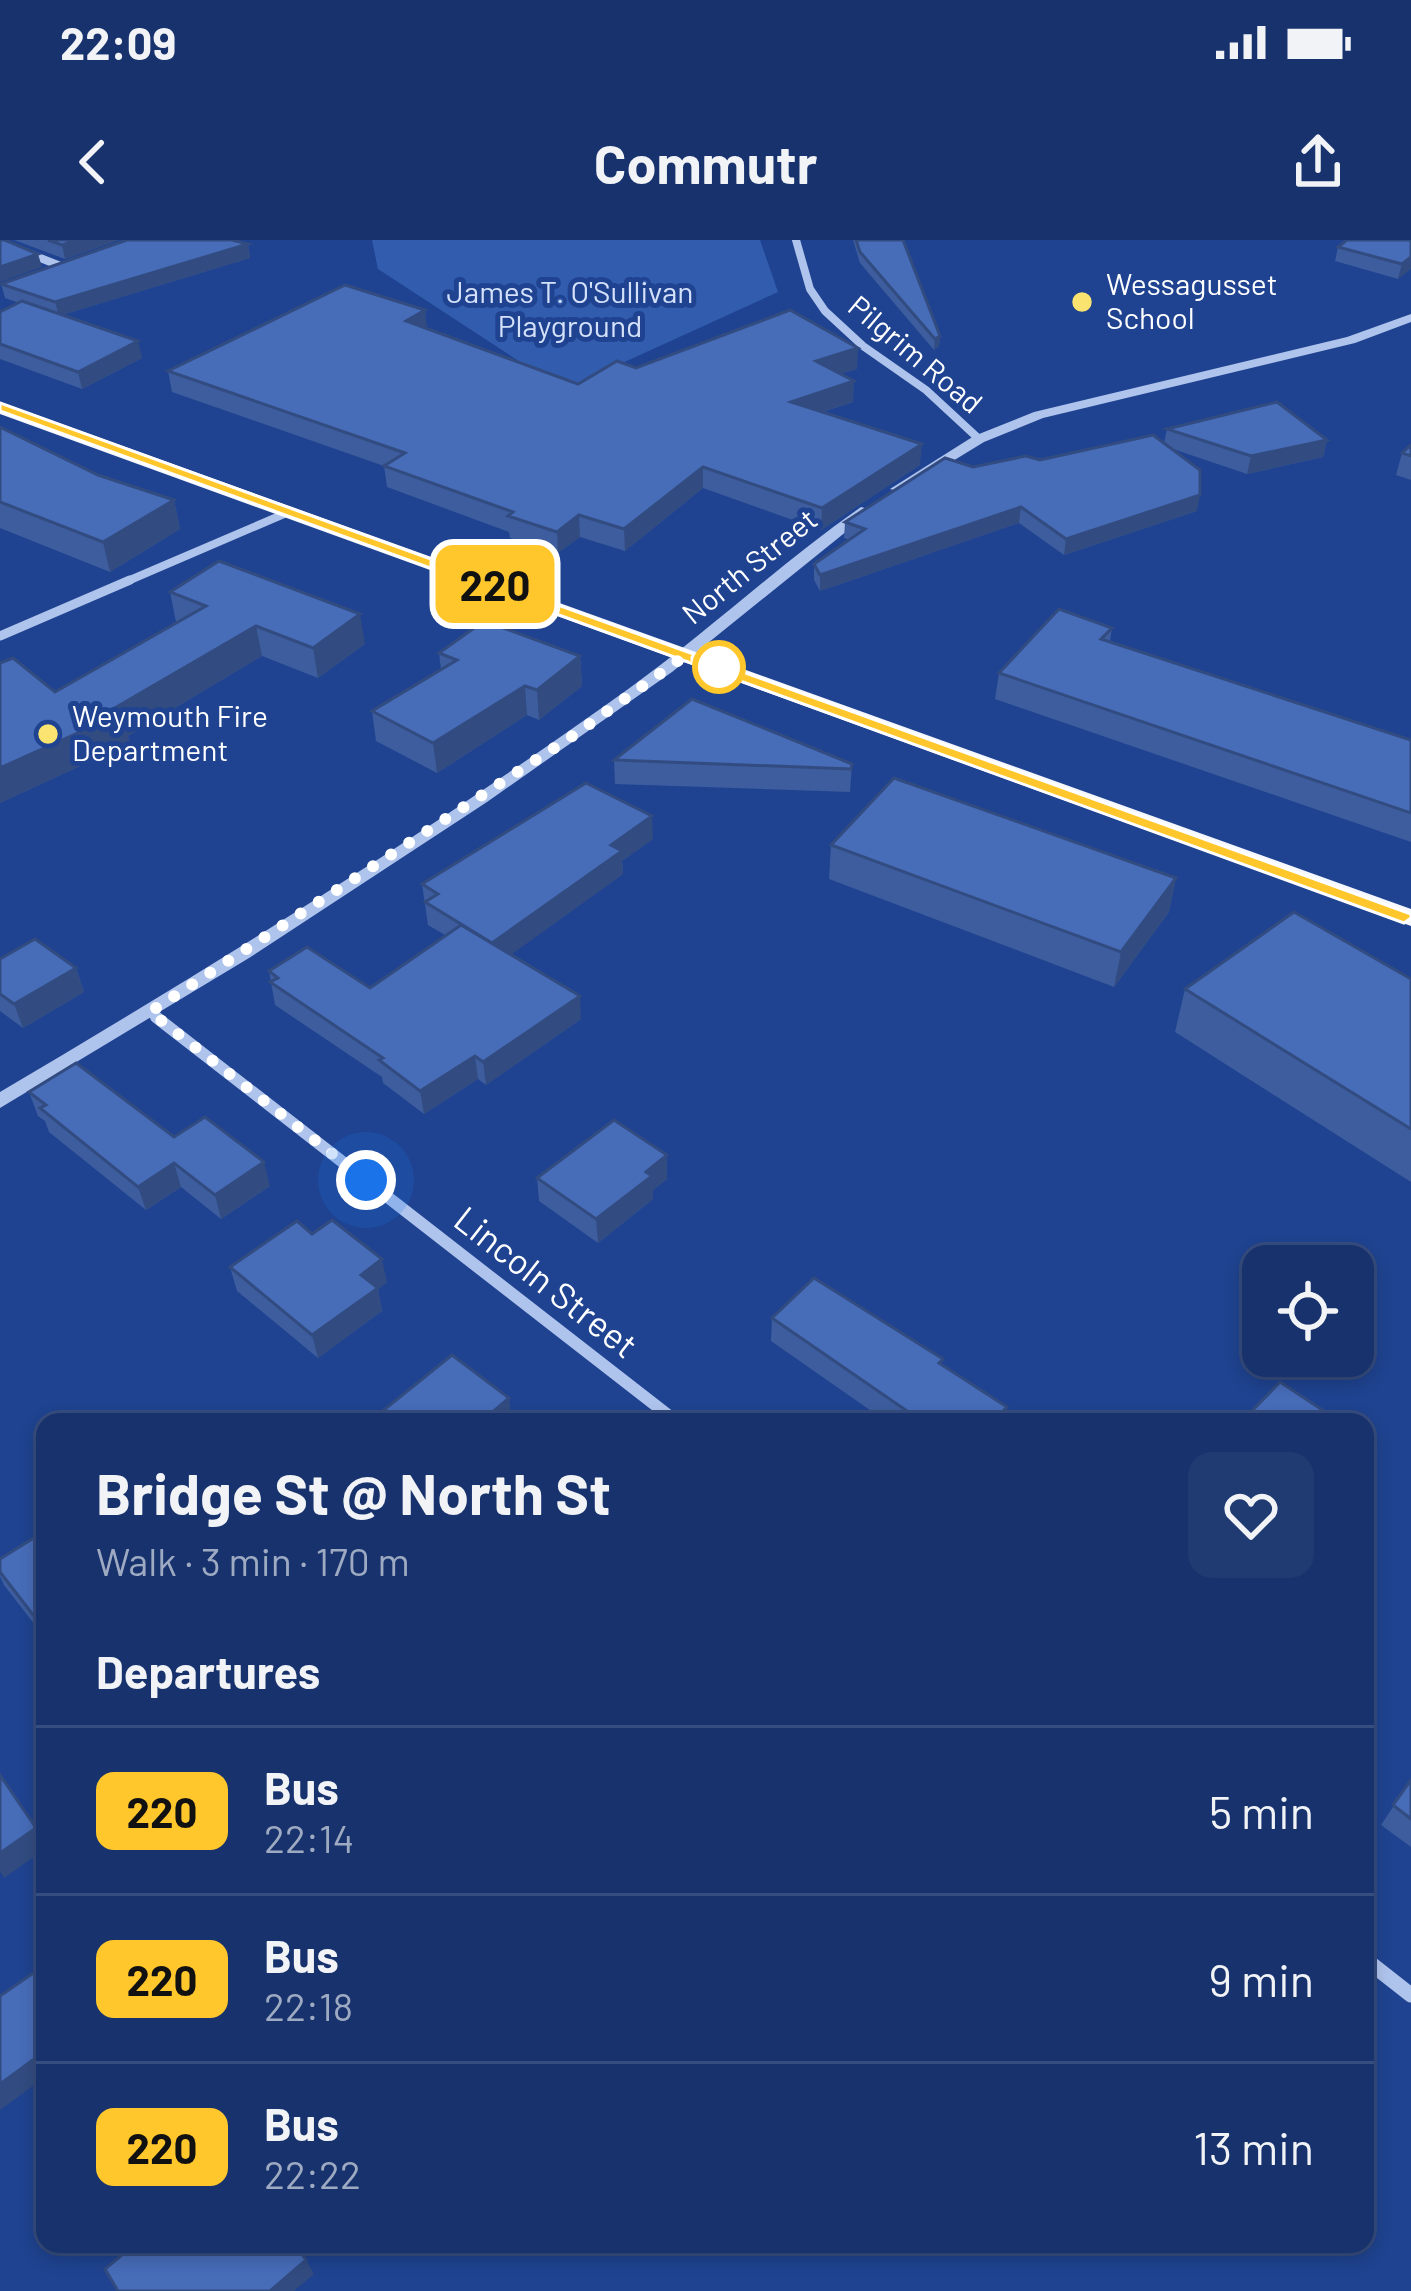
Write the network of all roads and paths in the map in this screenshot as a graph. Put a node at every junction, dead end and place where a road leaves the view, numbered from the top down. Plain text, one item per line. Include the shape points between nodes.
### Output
1 (796, 240) edge
2 (0, 242) edge
3 (88, 262) edge
4 (68, 269) junction
5 (46, 276) edge
6 (1411, 318) edge
7 (0, 408) edge
8 (980, 440) junction
9 (292, 511) junction
10 (0, 636) edge
11 (686, 655) junction
12 (1411, 919) edge
13 (150, 1012) junction
14 (0, 1101) edge
15 (665, 1413) edge
16 (1374, 1966) edge
17 (1411, 1995) edge

1 - 8 street, Pilgrim Road via 825,311
2 - 4 street
3 - 4 street
4 - 5 street
6 - 8 street, North Street via 1351,340 1039,415
7 - 9 main road
8 - 11 street, North Street via 815,544
9 - 10 street
9 - 11 main road
11 - 12 main road
11 - 13 street, North Street
13 - 14 street, North Street
13 - 15 street, Lincoln Street
16 - 17 street

